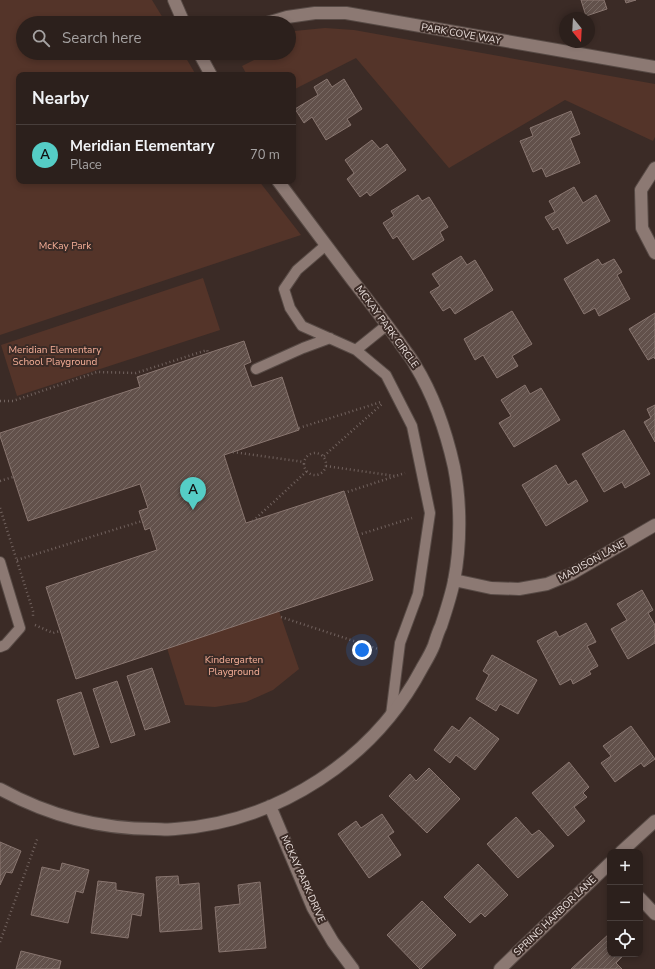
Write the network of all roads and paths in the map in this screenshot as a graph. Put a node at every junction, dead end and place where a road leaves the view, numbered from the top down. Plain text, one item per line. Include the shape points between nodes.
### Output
1 (174, 0) edge
2 (181, 16) edge
3 (294, 16) edge
4 (204, 60) edge
5 (655, 67) edge
6 (210, 72) edge
7 (655, 168) edge
8 (280, 184) edge
9 (326, 245) junction
10 (655, 253) edge
11 (387, 325) junction
12 (330, 338) junction
13 (356, 350) junction
14 (208, 353) dead end
15 (256, 369) dead end
16 (0, 402) edge
17 (299, 428) dead end
18 (233, 452) dead end
19 (324, 456) junction
20 (304, 462) junction
21 (326, 466) junction
22 (307, 472) junction
23 (405, 473) dead end
24 (395, 476) junction
25 (13, 477) dead end
26 (0, 481) edge
27 (344, 493) dead end
28 (412, 518) dead end
29 (142, 521) dead end
30 (253, 521) dead end
31 (655, 525) edge
32 (358, 535) dead end
33 (17, 560) dead end
34 (0, 562) edge
35 (454, 580) junction
36 (281, 617) dead end
37 (33, 624) dead end
38 (60, 631) dead end
39 (0, 647) edge
40 (378, 649) dead end
41 (391, 715) junction
42 (0, 789) edge
43 (270, 806) junction
44 (655, 821) edge
45 (38, 837) dead end
46 (624, 849) edge
47 (607, 867) edge
48 (643, 901) edge
49 (655, 914) edge
50 (0, 942) edge
51 (353, 969) edge
52 (500, 969) edge

1 - 2 street
3 - 5 street, PARK COVE WAY via 346,13
4 - 6 street
7 - 10 street via 641,190 642,228
8 - 9 street, MCKAY PARK CIRCLE
9 - 11 street, MCKAY PARK CIRCLE
9 - 12 lane via 297,270 284,289 290,308 302,326
11 - 13 lane
11 - 35 street, MCKAY PARK CIRCLE via 414,364 432,397 445,432 454,469 458,506 458,544
12 - 13 lane
12 - 15 lane
13 - 41 lane via 386,375 412,426 430,512 418,594 400,642
14 - 16 path via 207,350 136,373 97,372 13,401
17 - 19 path via 381,403
18 - 20 path
19 - 20 path via 311,453
19 - 21 path
20 - 22 path
21 - 22 path via 320,474 313,475
21 - 24 path
22 - 30 path
23 - 24 path
24 - 27 path
25 - 26 path
28 - 32 path
29 - 33 path
31 - 35 street, MADISON LANE via 571,574 547,584 519,589 491,588
34 - 39 lane via 20,628 5,646
35 - 41 street, MCKAY PARK CIRCLE via 433,647 413,685
36 - 40 path
37 - 38 path via 53,633
41 - 43 street, MCKAY PARK CIRCLE via 366,743 334,771 302,791
42 - 43 street, MCKAY PARK CIRCLE via 19,800 59,816 95,825 132,829 175,830 212,824 248,815
43 - 51 street, MCKAY PARK DRIVE via 313,908
44 - 46 street
45 - 50 path
47 - 52 street, SPRING HARBOR LANE
48 - 49 street

